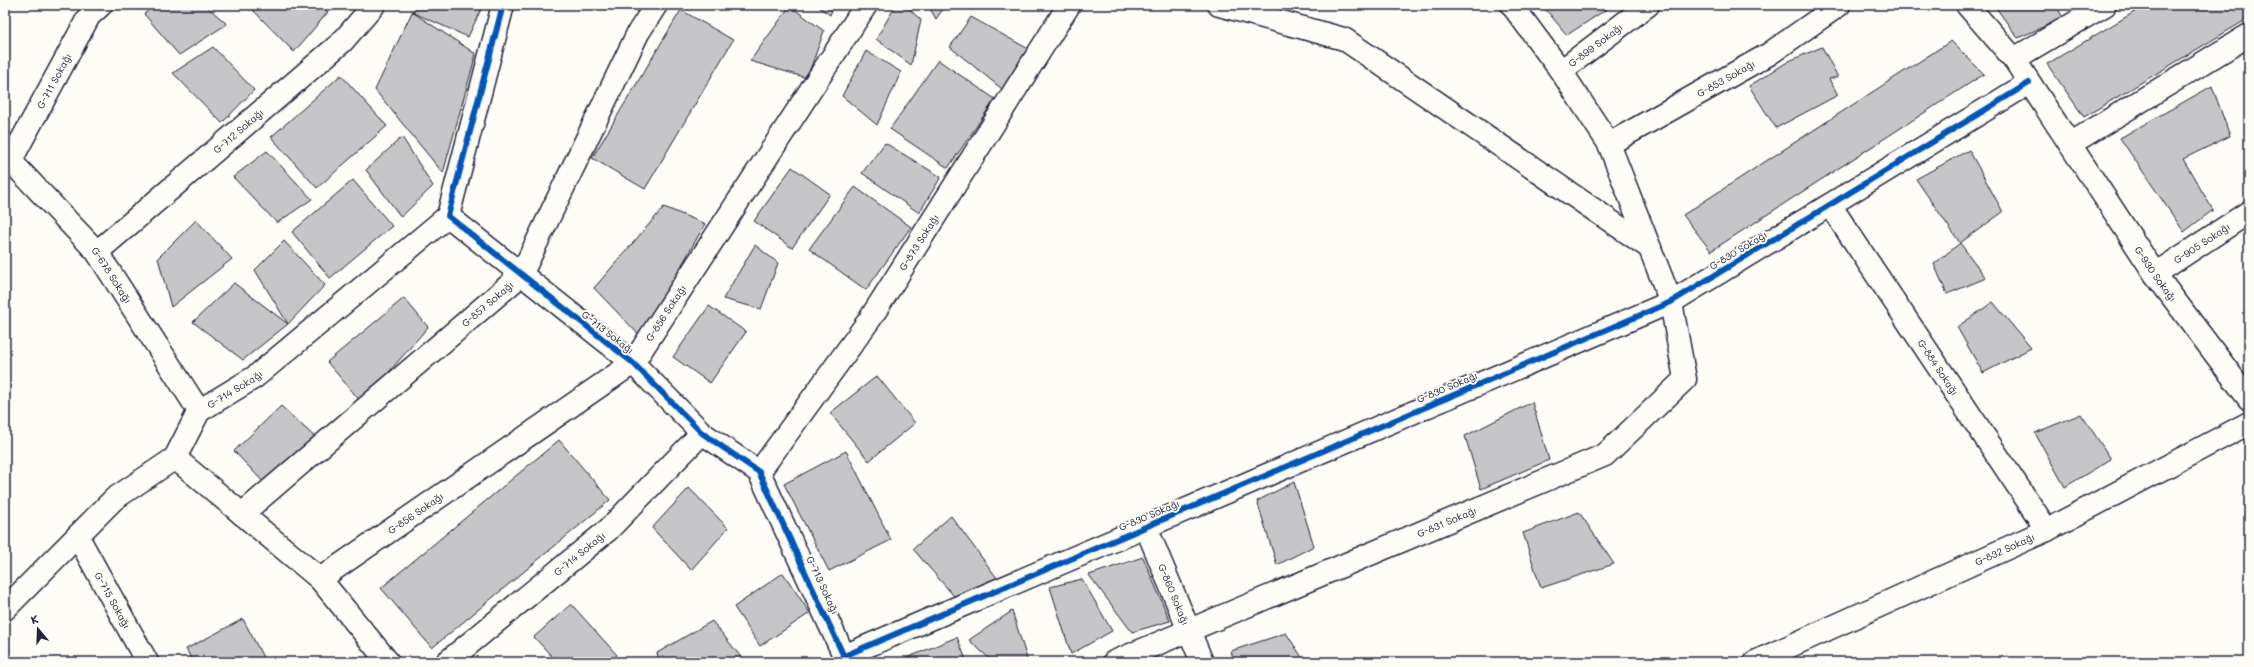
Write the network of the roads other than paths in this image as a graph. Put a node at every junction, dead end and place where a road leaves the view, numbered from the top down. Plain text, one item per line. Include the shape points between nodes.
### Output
1 (101, 5) edge
2 (374, 5) edge
3 (503, 5) edge
4 (656, 5) edge
5 (866, 5) edge
6 (1069, 5) edge
7 (1219, 5) edge
8 (1512, 5) edge
9 (1648, 5) edge
10 (1838, 5) edge
11 (1967, 5) edge
12 (2105, 5) edge
13 (2249, 35) edge
14 (2014, 59) junction
15 (1561, 71) junction
16 (2029, 83) junction
17 (1609, 144) junction
18 (2070, 144) junction
19 (8, 158) edge
20 (1830, 205) junction
21 (2249, 212) edge
22 (448, 216) junction
23 (1650, 248) junction
24 (97, 252) junction
25 (2155, 274) junction
26 (521, 275) junction
27 (1671, 302) junction
28 (633, 364) junction
29 (2249, 399) edge
30 (199, 411) junction
31 (2249, 423) edge
32 (702, 434) junction
33 (175, 458) junction
34 (760, 472) junction
35 (242, 514) junction
36 (1146, 526) junction
37 (2047, 530) junction
38 (78, 537) junction
39 (320, 579) junction
40 (5, 609) edge
41 (1189, 630) junction
42 (846, 659) edge
43 (147, 662) edge
44 (388, 662) edge
45 (447, 662) edge
46 (1114, 662) edge
47 (1202, 662) edge
48 (1754, 662) edge

1 - 19 street, G-711 Sokağı via 89,16
2 - 24 street, G-712 Sokağı via 342,42
3 - 22 street
4 - 26 street, G-857 Sokağı via 638,33
5 - 28 street, G-856 Sokağı
6 - 34 street, G-873 Sokağı via 870,319
7 - 23 street via 1344,39
8 - 15 street
9 - 15 street, G-899 Sokağı
10 - 17 street, G-853 Sokağı via 1769,54
11 - 14 street
12 - 14 street
13 - 18 street
14 - 16 street, G-930 Sokağı
15 - 17 street
16 - 18 street, G-930 Sokağı
16 - 20 street, G-830 Sokağı
17 - 23 street
18 - 25 street, G-930 Sokağı
19 - 24 street, G-678 Sokağı
20 - 27 street, G-830 Sokağı
20 - 37 street, G-884 Sokağı
21 - 25 street, G-905 Sokağı
22 - 26 street, G-713 Sokağı
22 - 30 street, G-714 Sokağı via 254,377
23 - 27 street
24 - 30 street, G-678 Sokağı
25 - 29 street, G-930 Sokağı
26 - 28 street, G-713 Sokağı
26 - 35 street, G-857 Sokağı
27 - 36 street, G-830 Sokağı
27 - 41 street, G-831 Sokağı via 1685,379 1605,455
28 - 32 street, G-713 Sokağı
28 - 39 street, G-856 Sokağı
30 - 33 street, G-714 Sokağı
31 - 37 street, G-832 Sokağı
32 - 34 street, G-713 Sokağı
32 - 45 street, G-714 Sokağı via 608,530
33 - 35 street
33 - 38 street, G-714 Sokağı via 114,499
34 - 42 street, G-713 Sokağı
35 - 39 street
36 - 41 street, G-860 Sokağı
36 - 42 street, G-830 Sokağı
37 - 48 street, G-832 Sokağı
38 - 40 street, G-714 Sokağı
38 - 43 street, G-715 Sokağı
39 - 44 street
41 - 46 street, G-831 Sokağı
41 - 47 street, G-860 Sokağı

